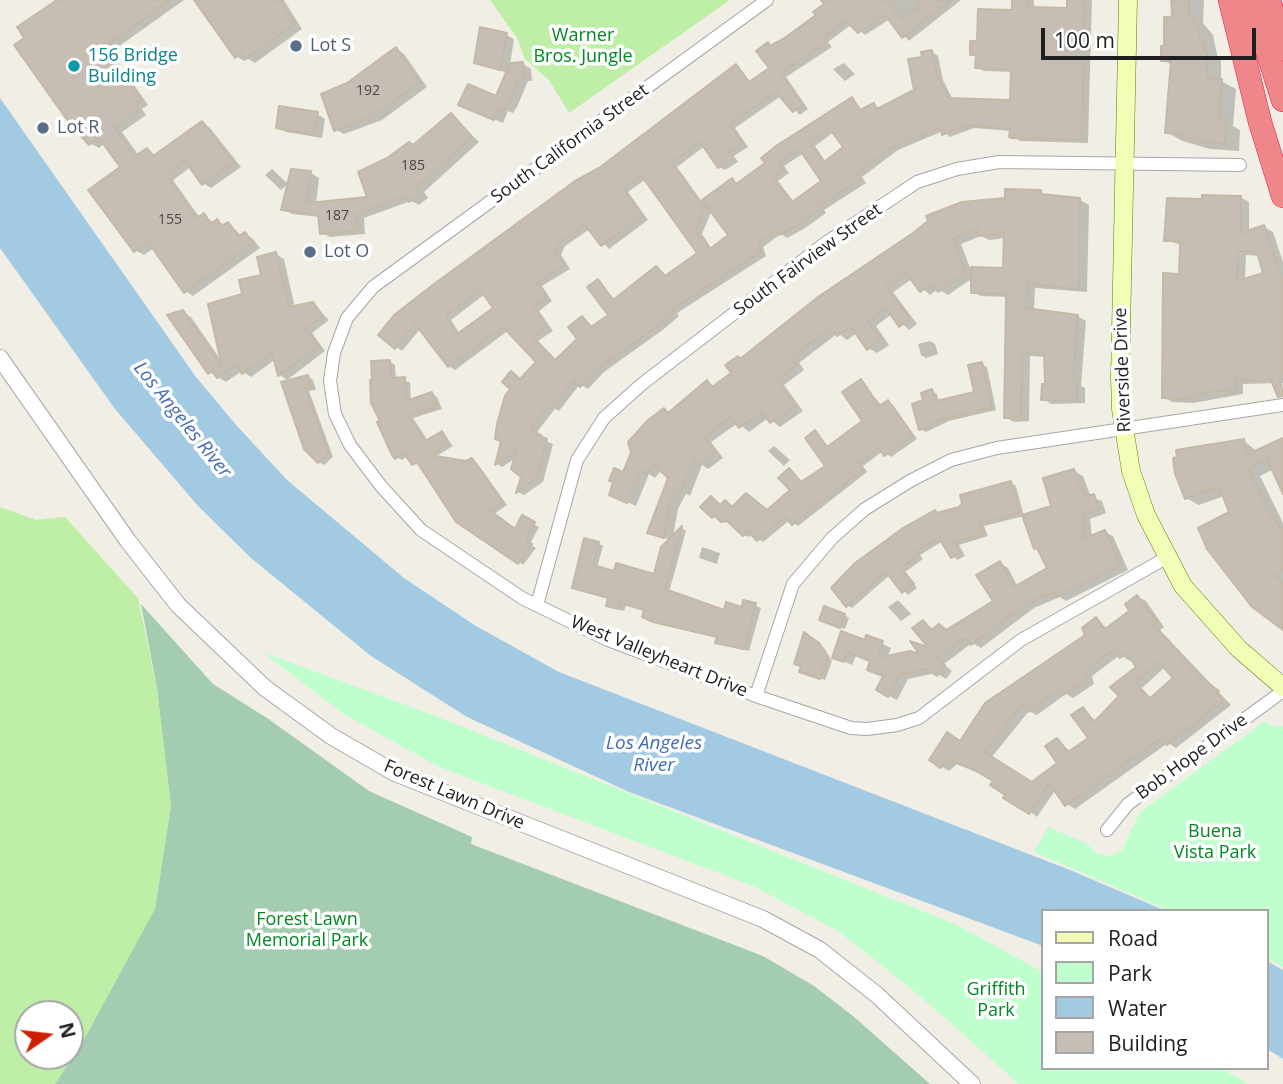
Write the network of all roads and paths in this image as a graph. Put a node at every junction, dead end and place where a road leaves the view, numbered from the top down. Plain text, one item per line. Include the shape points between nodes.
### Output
1 (767, 0) edge
2 (1128, 0) edge
3 (1230, 0) edge
4 (1251, 0) edge
5 (1269, 0) edge
6 (1280, 0) edge
7 (1283, 10) edge
8 (1283, 49) edge
9 (1283, 100) edge
10 (1123, 164) junction
11 (1240, 165) dead end
12 (1283, 196) edge
13 (373, 287) joint
14 (0, 358) edge
15 (1283, 405) edge
16 (1123, 428) junction
17 (1166, 558) junction
18 (537, 605) junction
19 (1283, 689) edge
20 (756, 696) junction
21 (1107, 831) dead end
22 (972, 1084) edge

1 - 13 street, South California Street
2 - 10 main road, Riverside Drive
3 - 12 highway
4 - 9 highway
5 - 8 highway
6 - 7 highway
10 - 11 street, South Fairview Street
10 - 16 main road, Riverside Drive
10 - 18 street, South Fairview Street via 999,162 957,169 917,182 824,244 604,418 577,460
13 - 18 street, West Valleyheart Drive via 347,318 332,362 335,414 350,445 421,530 490,579
14 - 22 street, Forest Lawn Drive via 178,606 265,688 331,736 395,772 763,919 820,950 877,995
15 - 16 street
16 - 17 main road, Riverside Drive via 1135,482
16 - 20 street via 951,460 865,509 832,538 793,584
17 - 19 main road, Riverside Drive via 1207,614
17 - 20 street, West Valleyheart Drive via 1021,640 919,718 867,729 832,724
18 - 20 street, West Valleyheart Drive via 608,640
19 - 21 street, Bob Hope Drive via 1128,804

